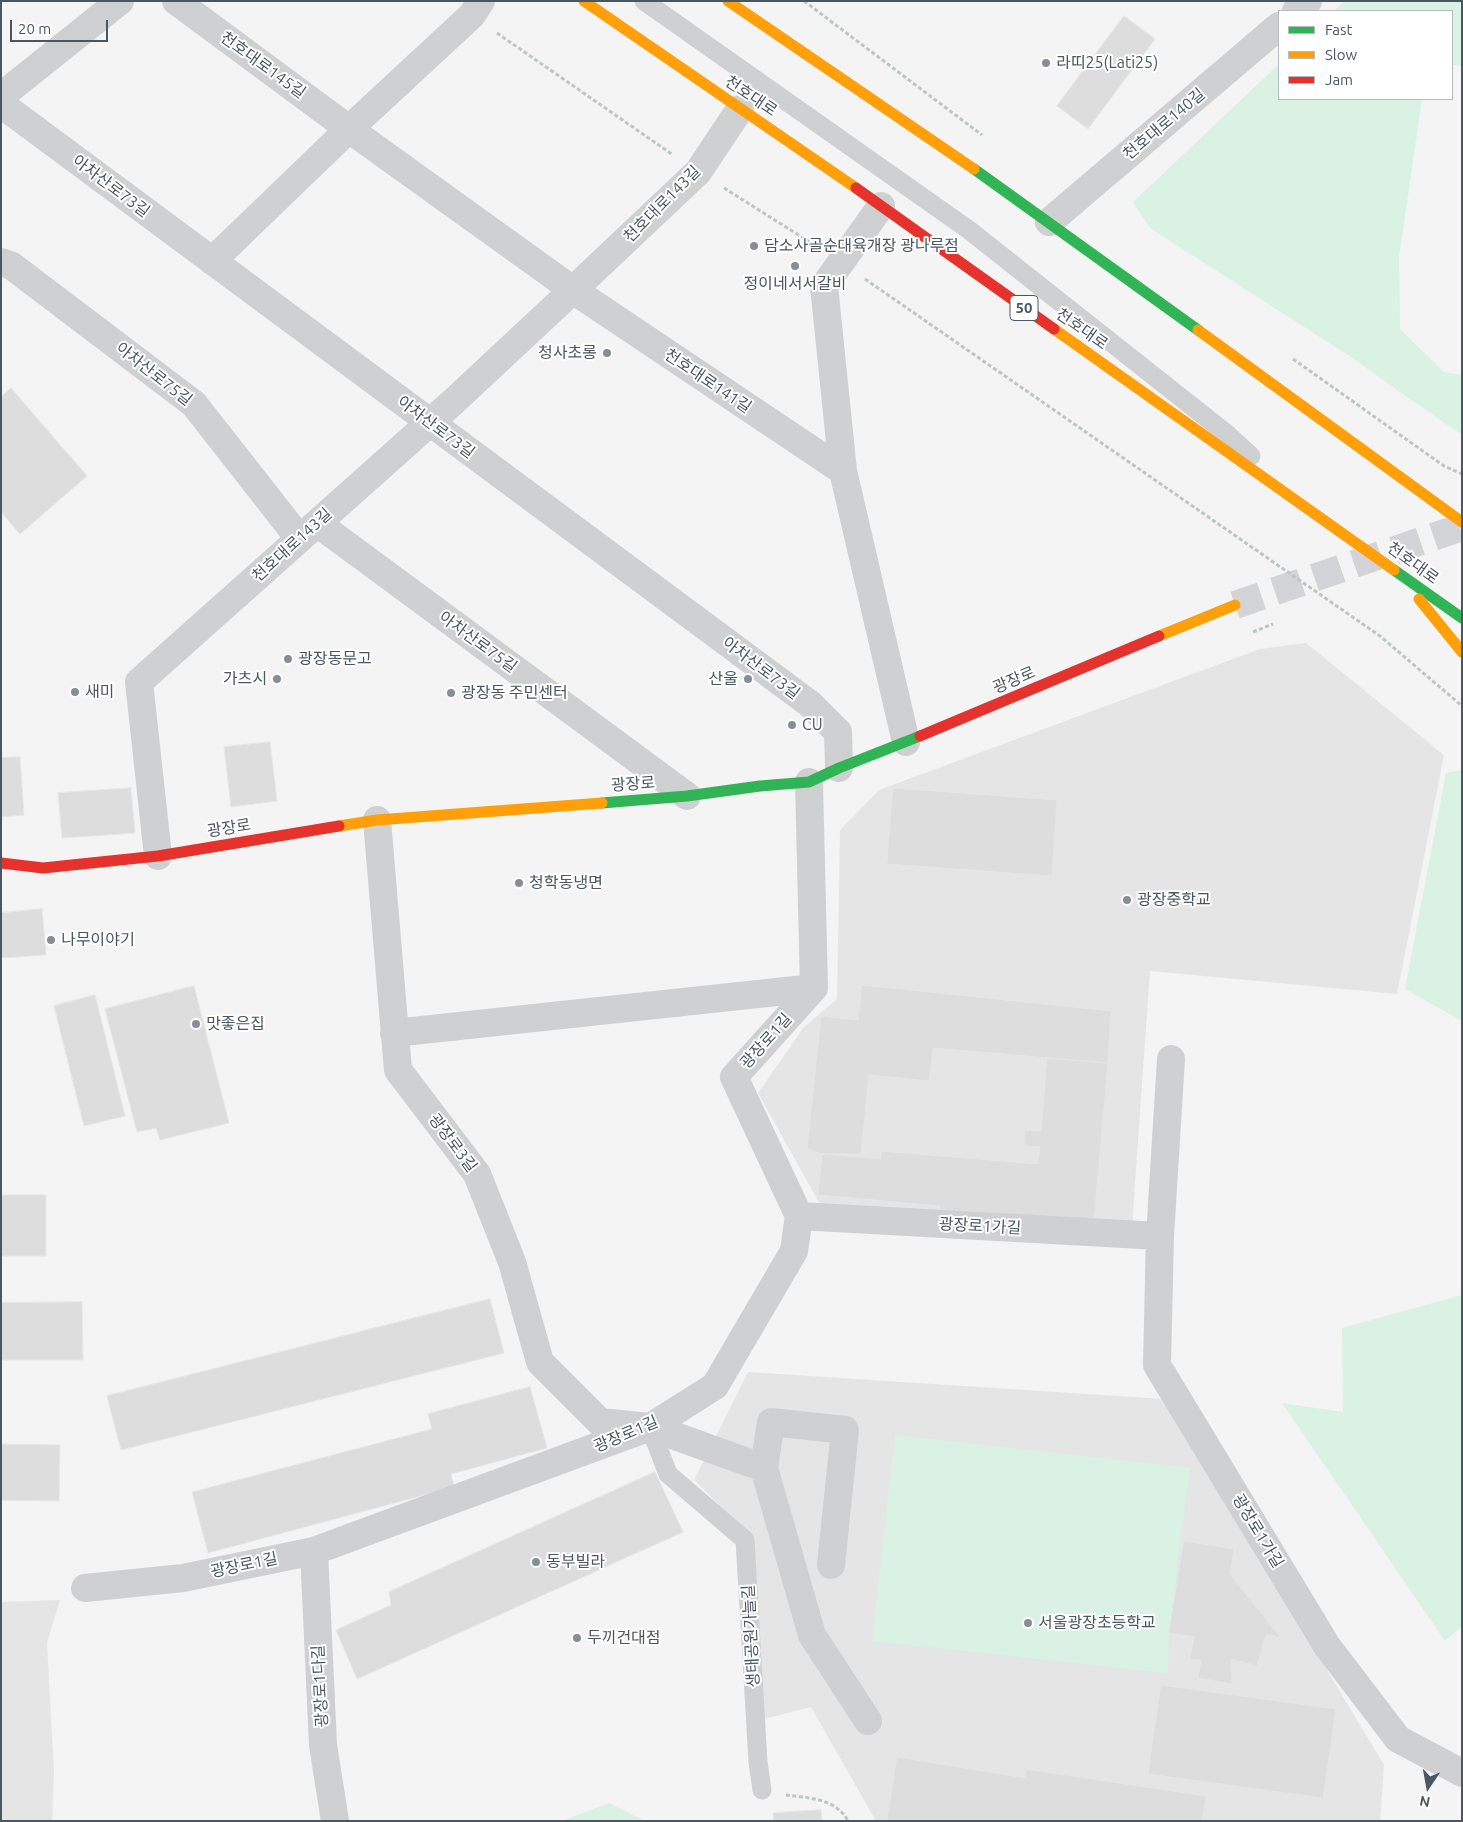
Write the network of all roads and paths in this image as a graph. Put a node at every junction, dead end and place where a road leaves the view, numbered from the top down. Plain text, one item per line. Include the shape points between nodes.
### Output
1 (120, 1) edge
2 (176, 1) edge
3 (584, 1) edge
4 (644, 1) edge
5 (728, 1) edge
6 (1308, 1) edge
7 (476, 8) edge
8 (1297, 10) edge
9 (1278, 27) edge
10 (1, 96) edge
11 (1, 104) edge
12 (740, 109) junction
13 (349, 129) junction
14 (698, 172) junction
15 (881, 206) junction
16 (1049, 222) junction
17 (212, 261) junction
18 (1, 262) edge
19 (840, 262) junction
20 (573, 290) junction
21 (430, 422) junction
22 (842, 471) junction
23 (1437, 504) junction
24 (1462, 515) edge
25 (1318, 516) junction
26 (1462, 522) edge
27 (308, 531) junction
28 (1398, 572) junction
29 (1234, 605) tunnel mouth
30 (1462, 618) edge
31 (1462, 652) edge
32 (1462, 706) edge
33 (906, 742) junction
34 (839, 768) junction
35 (809, 782) junction
36 (687, 796) junction
37 (377, 820) junction
38 (158, 856) junction
39 (1, 863) edge
40 (814, 988) junction
41 (394, 1033) junction
42 (1171, 1059) dead end
43 (799, 1216) junction
44 (1160, 1236) junction
45 (650, 1427) junction
46 (764, 1468) junction
47 (314, 1551) junction
48 (831, 1565) dead end
49 (84, 1588) dead end
50 (868, 1722) dead end
51 (1462, 1773) edge
52 (762, 1790) joint
53 (335, 1821) edge
54 (848, 1821) edge

1 - 10 street
2 - 13 street, 천호대로145길
3 - 12 main road, 천호대로 / 50
4 - 25 lane via 969,230 1228,434
5 - 16 main road
6 - 8 street
7 - 13 street
7 - 14 path
9 - 16 street, 천호대로140길
11 - 17 street, 아차산로73길
12 - 14 street, 천호대로143길
12 - 15 main road, 천호대로 / 50
13 - 17 street
13 - 20 street
14 - 19 path
14 - 20 street, 천호대로143길
15 - 19 street
15 - 25 main road, 천호대로 / 50
16 - 23 main road
17 - 21 street, 아차산로73길
18 - 27 street, 아차산로75길 via 12,266 194,404
19 - 22 street via 824,286
19 - 32 path via 1380,636
20 - 21 street, 천호대로143길
20 - 22 street, 천호대로141길
21 - 27 street, 천호대로143길
21 - 34 street, 아차산로73길 via 810,704 838,732
22 - 33 street
23 - 24 main road
23 - 26 main road
25 - 28 main road, 천호대로 / 50
27 - 36 street, 아차산로75길
27 - 38 street, 천호대로143길 via 139,682
28 - 30 main road, 천호대로 / 50
28 - 31 main road
29 - 33 main road, 광장로
33 - 34 main road, 광장로
34 - 35 main road, 광장로
35 - 36 main road, 광장로
35 - 40 street
36 - 37 main road, 광장로
37 - 38 main road, 광장로
37 - 41 street, 광장로3길
38 - 39 main road, 광장로 via 44,868
40 - 41 street, 광장로1길
40 - 43 street, 광장로1길 via 734,1077
41 - 45 street, 광장로3길 via 398,1070 477,1174 512,1262 540,1362 600,1422
42 - 44 street, 광장로1가길
43 - 44 street, 광장로1가길
43 - 45 street, 광장로1길 via 794,1250 715,1386
44 - 51 street, 광장로1가길 via 1158,1365 1328,1646 1398,1739
45 - 46 street, 광장로3길
45 - 47 street, 광장로1길
45 - 52 lane, 생태공원가늘길 via 668,1474 745,1540
46 - 48 street via 771,1422 845,1430
46 - 50 street via 812,1635
47 - 49 street, 광장로1길 via 183,1578
47 - 53 street, 광장로1다길 via 323,1745
52 - 54 path via 825,1801 845,1815

